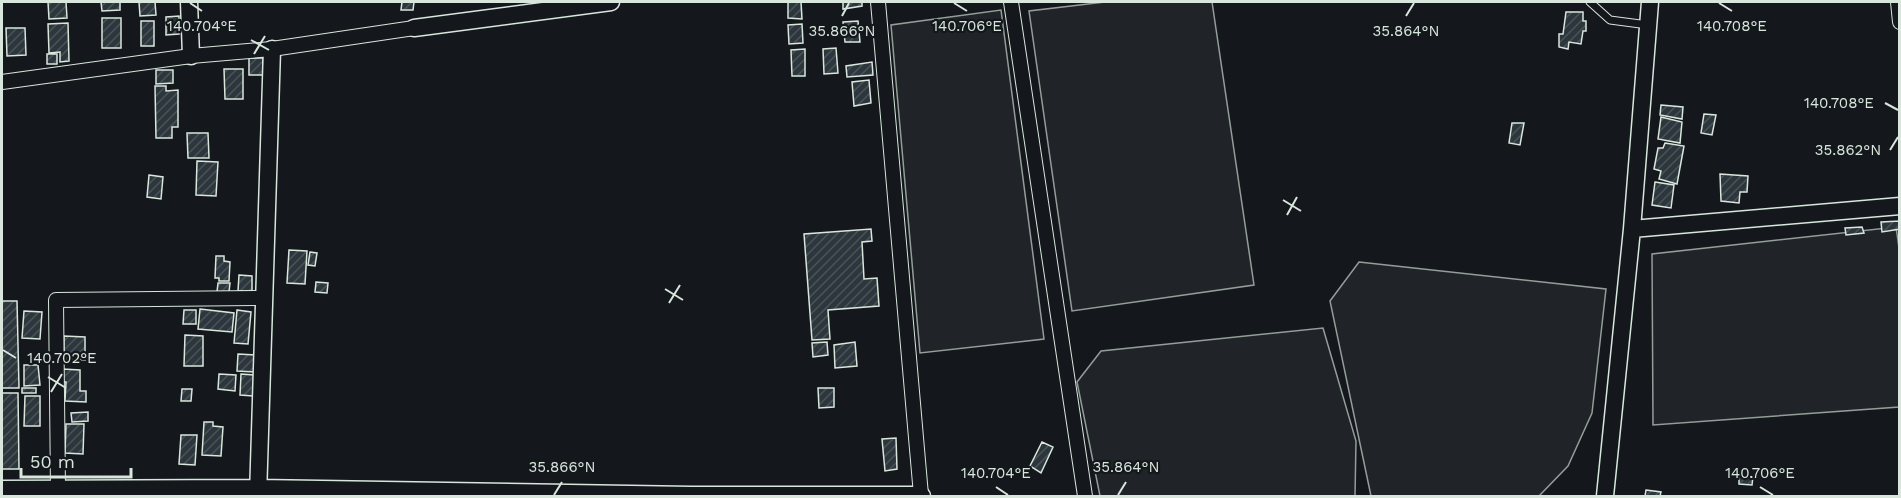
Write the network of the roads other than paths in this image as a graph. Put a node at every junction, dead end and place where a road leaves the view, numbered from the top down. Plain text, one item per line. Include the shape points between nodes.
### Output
1 (189, 2) edge
2 (611, 2) edge
3 (878, 2) edge
4 (1011, 2) edge
5 (1590, 2) edge
6 (1650, 2) edge
7 (1898, 2) edge
8 (1899, 22) edge
9 (1648, 24) junction
10 (414, 28) joint
11 (272, 49) junction
12 (191, 56) junction
13 (2, 82) edge
14 (1899, 206) edge
15 (1632, 229) junction
16 (264, 298) junction
17 (2, 489) edge
18 (58, 490) junction
19 (258, 492) edge
20 (922, 496) edge
21 (1085, 496) edge
22 (1605, 496) edge

1 - 12 street
2 - 10 street
3 - 20 street
4 - 21 street
5 - 9 lane via 1610,20
6 - 9 street
7 - 8 street
9 - 15 street
10 - 11 street
11 - 12 street
11 - 16 street
12 - 13 street
14 - 15 street
15 - 22 street
16 - 18 street via 56,300
16 - 19 street
17 - 18 street
18 - 19 street
19 - 20 street

